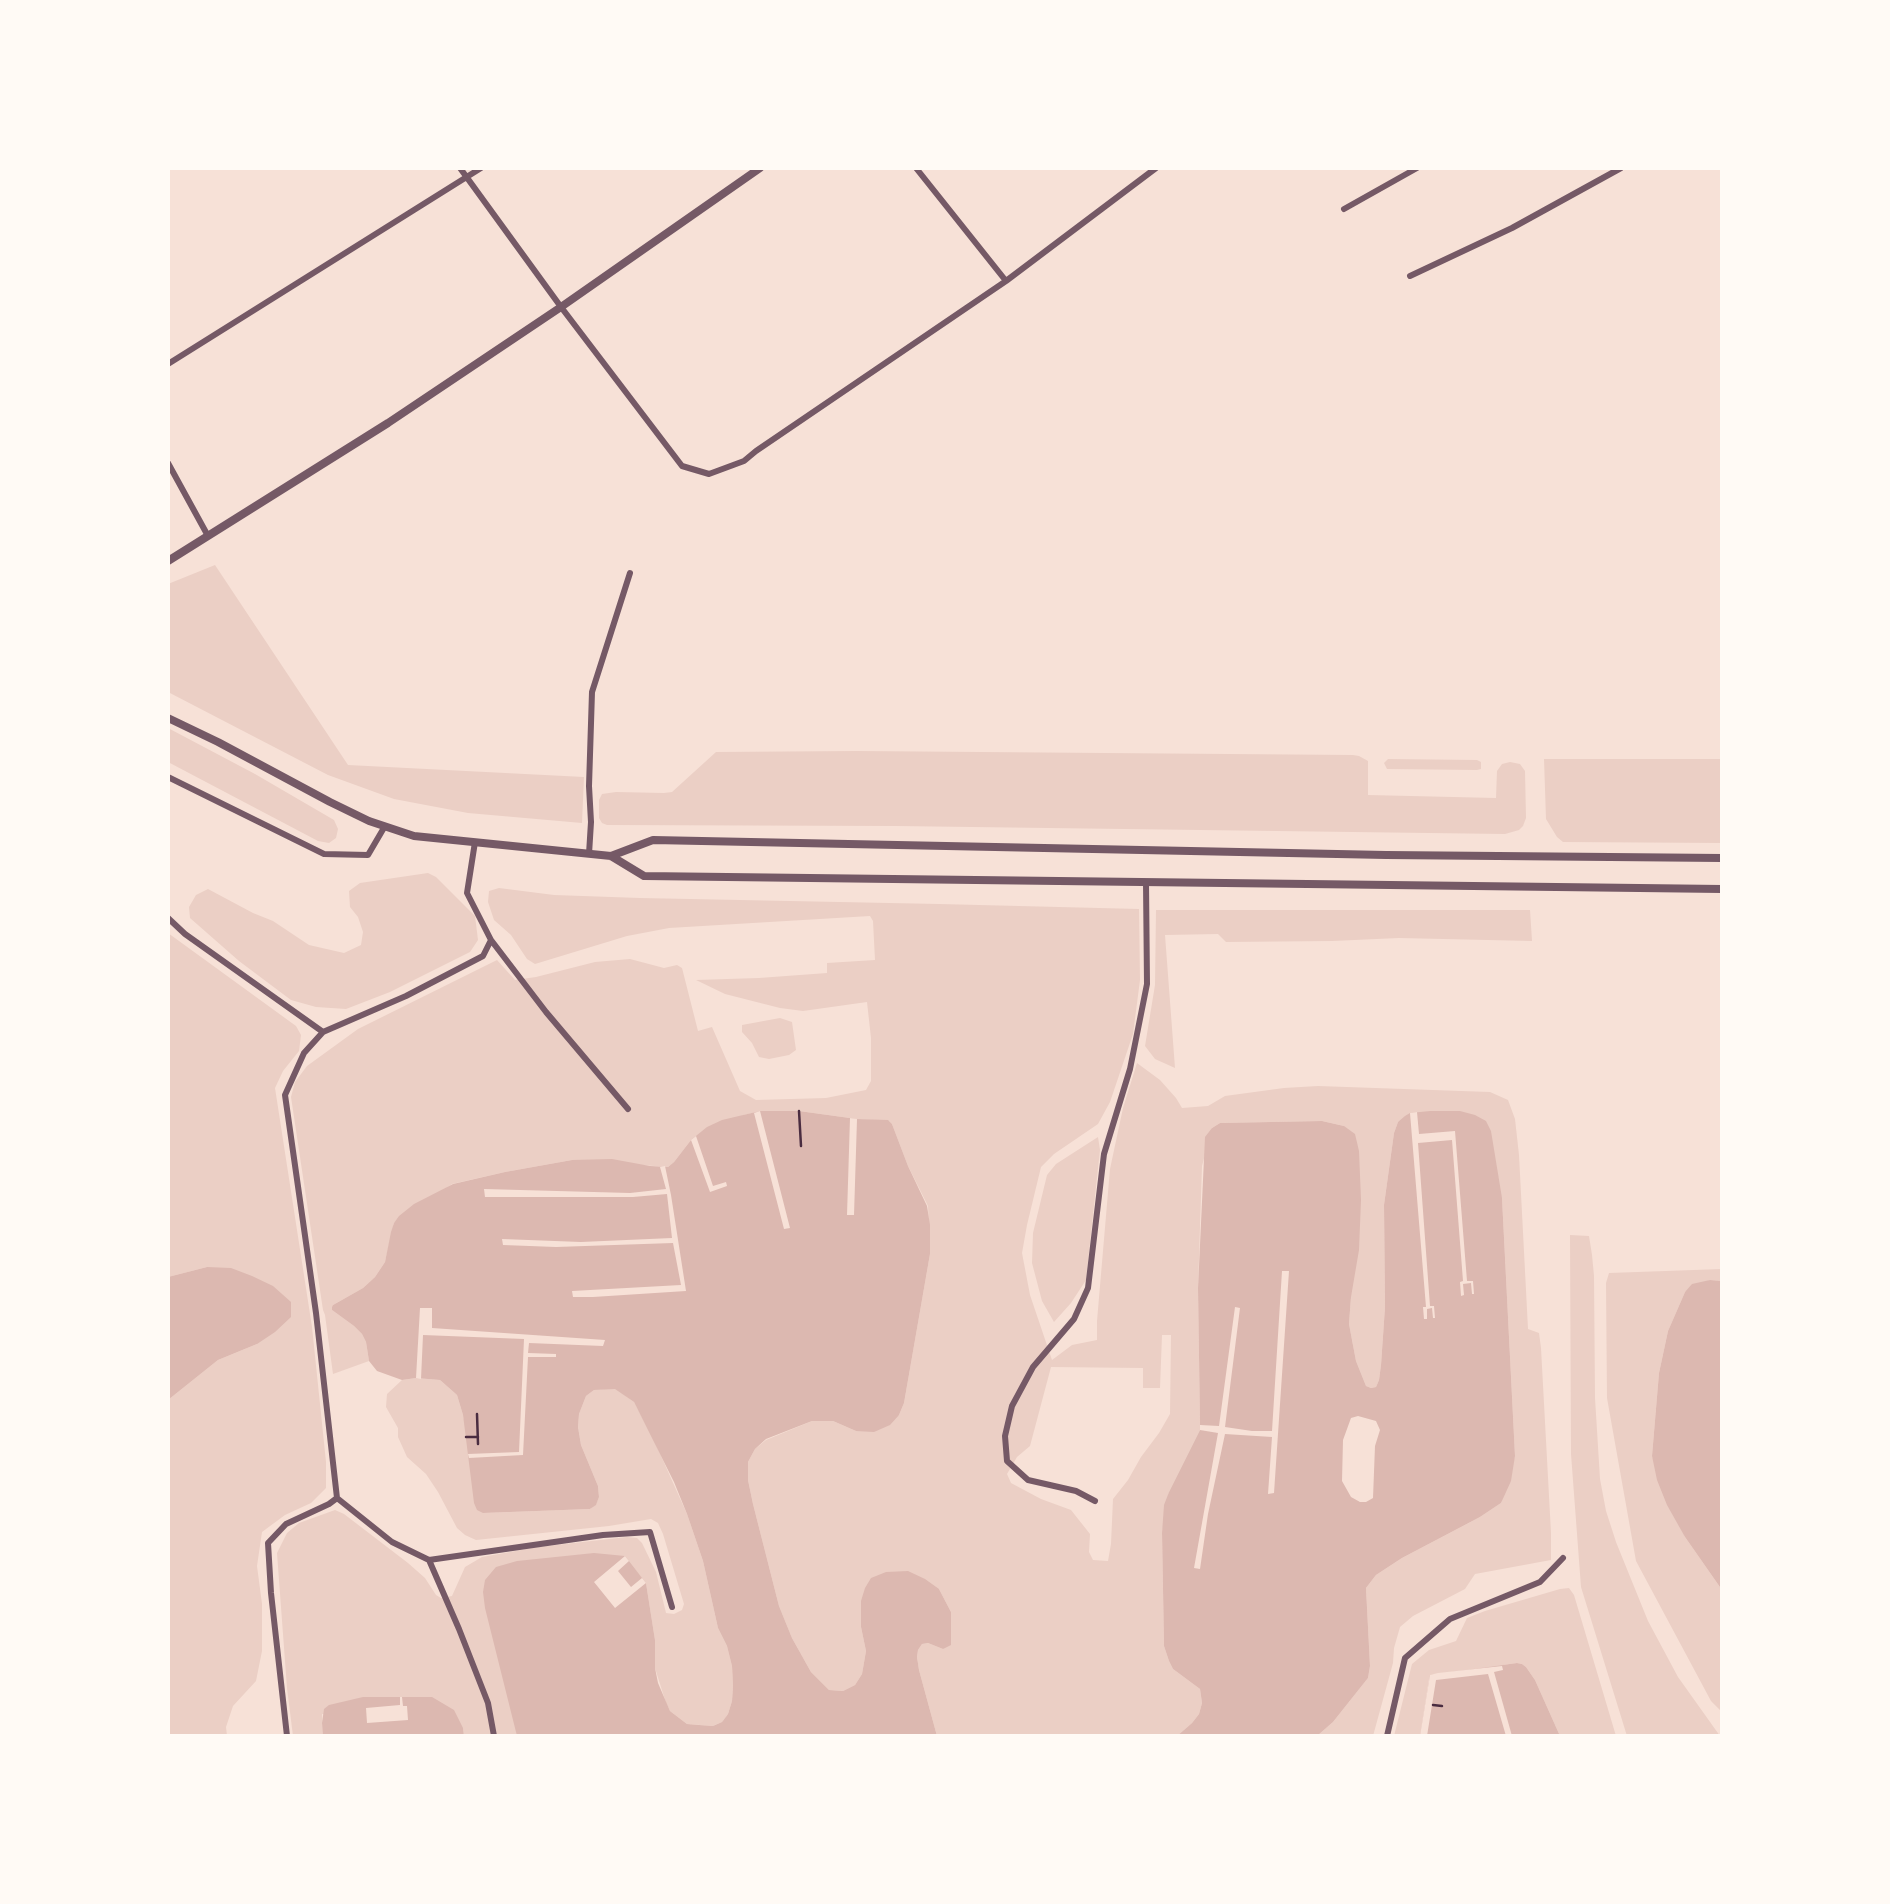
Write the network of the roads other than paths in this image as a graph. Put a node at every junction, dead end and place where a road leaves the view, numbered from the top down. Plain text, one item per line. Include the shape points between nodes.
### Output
1 (460, 168) edge
2 (481, 168) edge
3 (760, 168) edge
4 (916, 168) edge
5 (1156, 168) edge
6 (1417, 168) edge
7 (1620, 168) edge
8 (467, 177) junction
9 (1343, 209) dead end
10 (1410, 276) dead end
11 (1006, 281) junction
12 (561, 307) junction
13 (168, 364) edge
14 (168, 463) edge
15 (208, 536) junction
16 (168, 561) edge
17 (630, 573) dead end
18 (168, 718) edge
19 (168, 777) edge
20 (386, 826) junction
21 (475, 842) junction
22 (589, 854) junction
23 (611, 856) junction
24 (1722, 858) edge
25 (1146, 883) junction
26 (1722, 889) edge
27 (168, 918) edge
28 (491, 940) junction
29 (323, 1032) junction
30 (628, 1109) dead end
31 (337, 1498) junction
32 (1096, 1501) dead end
33 (1563, 1558) dead end
34 (429, 1560) junction
35 (672, 1607) dead end
36 (287, 1736) edge
37 (494, 1736) edge
38 (1387, 1736) edge

1 - 8 street
2 - 8 street
3 - 12 street
4 - 11 street
5 - 11 street
6 - 9 street
7 - 10 street via 1512,228
8 - 12 street
8 - 13 street
11 - 12 street via 744,461 709,474 682,466
12 - 15 street
14 - 15 street
15 - 16 street
17 - 22 street via 592,692
18 - 20 street
19 - 20 street via 324,854 368,855
20 - 21 street via 414,835
21 - 22 street
21 - 28 street via 467,893
22 - 23 street
23 - 24 street via 653,840
23 - 25 street via 644,876
25 - 26 street
25 - 32 street via 1147,984 1130,1069 1104,1154 1088,1288 1074,1319 1032,1367 1012,1405 1005,1436 1007,1461 1028,1480 1076,1491
27 - 29 street
28 - 29 street via 483,956
28 - 30 street
29 - 31 street via 304,1053 285,1095
31 - 34 street via 392,1542
31 - 36 street via 286,1524 268,1543
33 - 38 street via 1540,1582 1450,1619 1405,1658
34 - 35 street via 650,1532
34 - 37 street via 488,1703

